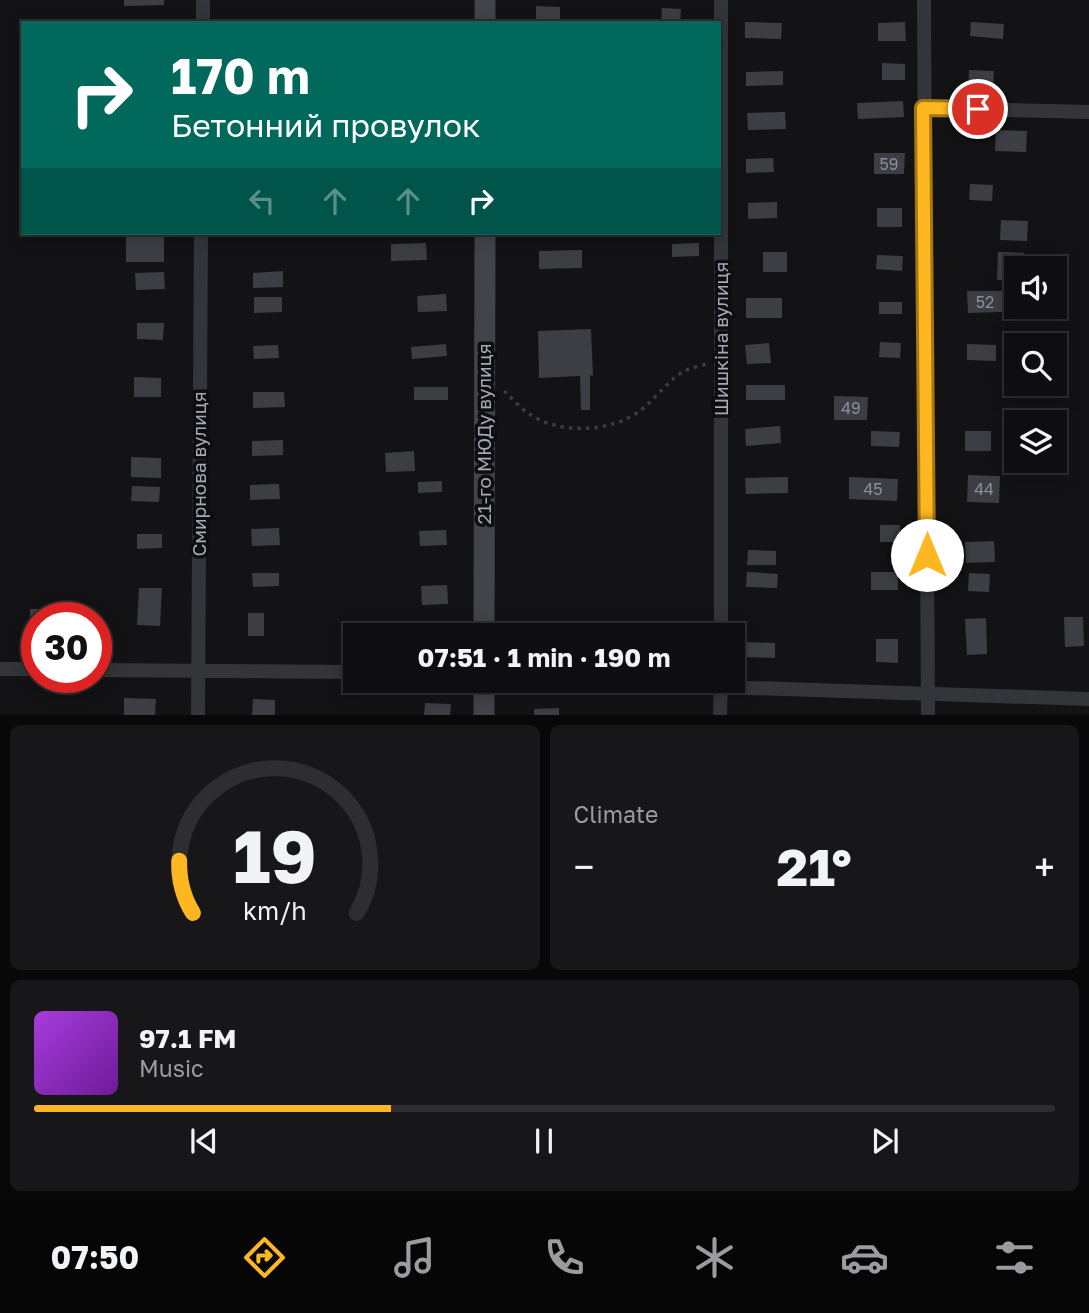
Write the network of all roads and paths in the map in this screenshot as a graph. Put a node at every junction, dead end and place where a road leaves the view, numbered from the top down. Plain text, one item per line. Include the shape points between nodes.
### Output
1 (203, 0) edge
2 (485, 0) edge
3 (722, 0) edge
4 (924, 0) edge
5 (203, 21) edge
6 (485, 21) edge
7 (923, 108) junction
8 (1089, 112) edge
9 (201, 235) edge
10 (485, 235) edge
11 (721, 360) junction
12 (485, 373) junction
13 (484, 623) edge
14 (721, 623) edge
15 (0, 669) edge
16 (21, 669) edge
17 (112, 670) edge
18 (198, 672) junction
19 (343, 672) edge
20 (745, 685) edge
21 (484, 693) edge
22 (721, 693) edge
23 (928, 694) junction
24 (1089, 699) edge
25 (198, 715) edge
26 (484, 715) edge
27 (720, 715) edge
28 (928, 715) edge

1 - 5 street
2 - 6 street
3 - 11 street, Шишкіна вулиця
4 - 7 street
7 - 8 street
7 - 23 street
9 - 18 street, Смирнова вулиця
10 - 12 street, 21-го МЮДу вулиця
11 - 12 path via 682,371 639,411 594,427 549,424 528,414
11 - 14 street, Шишкіна вулиця
12 - 13 street, 21-го МЮДу вулиця
15 - 16 street
17 - 18 street
18 - 19 street
18 - 25 street, Смирнова вулиця
20 - 23 street
21 - 26 street
22 - 27 street
23 - 24 street
23 - 28 street

